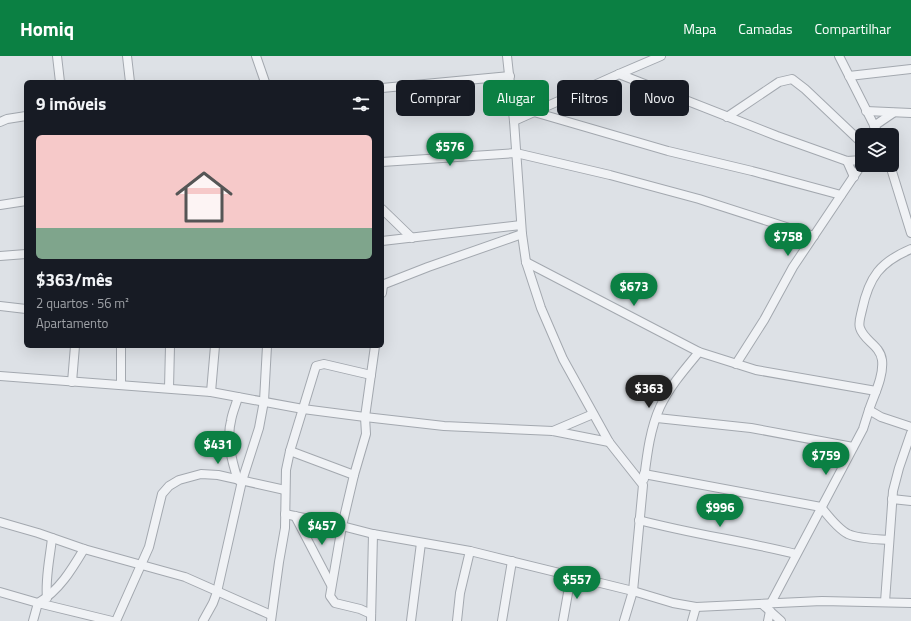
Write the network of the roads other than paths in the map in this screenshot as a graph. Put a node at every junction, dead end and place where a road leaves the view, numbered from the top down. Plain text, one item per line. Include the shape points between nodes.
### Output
1 (57, 56) edge
2 (127, 56) edge
3 (256, 56) edge
4 (507, 56) edge
5 (661, 56) edge
6 (839, 56) edge
7 (911, 69) edge
8 (618, 74) junction
9 (510, 76) junction
10 (849, 76) junction
11 (60, 80) edge
12 (130, 80) edge
13 (264, 80) edge
14 (384, 88) edge
15 (549, 105) edge
16 (866, 111) junction
17 (893, 113) junction
18 (911, 113) edge
19 (24, 116) edge
20 (525, 116) edge
21 (548, 116) edge
22 (727, 117) junction
23 (514, 121) junction
24 (0, 122) edge
25 (874, 126) joint
26 (855, 136) edge
27 (516, 153) junction
28 (855, 160) edge
29 (847, 161) junction
30 (384, 162) edge
31 (857, 172) edge
32 (892, 172) edge
33 (854, 176) junction
34 (841, 195) junction
35 (24, 201) edge
36 (0, 205) edge
37 (384, 211) edge
38 (521, 225) junction
39 (522, 234) junction
40 (911, 234) edge
41 (814, 236) junction
42 (412, 238) junction
43 (384, 241) edge
44 (911, 249) edge
45 (24, 254) edge
46 (0, 256) edge
47 (526, 262) junction
48 (384, 285) edge
49 (0, 306) edge
50 (24, 309) edge
51 (75, 348) edge
52 (121, 348) edge
53 (170, 348) edge
54 (215, 348) edge
55 (266, 348) edge
56 (375, 348) edge
57 (699, 352) junction
58 (736, 364) junction
59 (371, 375) junction
60 (0, 376) edge
61 (72, 382) junction
62 (121, 385) junction
63 (169, 388) junction
64 (876, 391) junction
65 (211, 392) junction
66 (238, 397) junction
67 (264, 401) junction
68 (303, 409) junction
69 (870, 410) junction
70 (593, 414) junction
71 (365, 417) junction
72 (657, 418) junction
73 (911, 427) edge
74 (553, 432) junction
75 (911, 433) edge
76 (609, 442) junction
77 (853, 447) junction
78 (290, 451) junction
79 (644, 474) junction
80 (354, 475) junction
81 (240, 481) junction
82 (643, 485) junction
83 (284, 490) junction
84 (892, 499) junction
85 (911, 502) edge
86 (821, 507) junction
87 (285, 514) junction
88 (295, 516) junction
89 (639, 520) junction
90 (0, 522) edge
91 (342, 526) junction
92 (373, 534) junction
93 (52, 538) junction
94 (889, 540) junction
95 (421, 542) junction
96 (84, 549) junction
97 (470, 551) junction
98 (796, 554) junction
99 (512, 561) junction
100 (142, 565) junction
101 (571, 576) junction
102 (331, 585) junction
103 (633, 591) junction
104 (0, 592) edge
105 (217, 592) junction
106 (47, 598) junction
107 (885, 602) junction
108 (38, 603) junction
109 (911, 603) edge
110 (696, 607) junction
111 (771, 607) junction
112 (371, 617) edge
113 (271, 618) edge
114 (33, 621) edge
115 (112, 621) edge
116 (116, 621) edge
117 (203, 621) edge
118 (411, 621) edge
119 (457, 621) edge
120 (502, 621) edge
121 (563, 621) edge
122 (624, 621) edge
123 (692, 621) edge
124 (768, 621) edge
125 (781, 621) edge

1 - 11 street
2 - 12 street
3 - 13 street
4 - 9 street
5 - 8 street
6 - 10 street
7 - 10 street
8 - 15 street
8 - 22 street
9 - 14 street
9 - 23 street
10 - 16 street
16 - 17 street
16 - 25 street
17 - 18 street
17 - 25 street
19 - 24 street via 7,118
20 - 23 street
21 - 34 street
22 - 26 street via 779,82 792,79
22 - 29 street
23 - 27 street
27 - 30 street
27 - 38 street
27 - 41 street via 699,199
28 - 29 street
29 - 33 street
31 - 33 street
32 - 40 street
33 - 34 street
34 - 41 street
35 - 36 street
37 - 42 street
38 - 39 street
38 - 42 street
39 - 47 street
39 - 48 street via 428,266
41 - 58 street
42 - 43 street
44 - 64 street via 896,255 882,266 872,278 865,295 859,327 864,336 877,348 882,359
45 - 46 street
47 - 57 street
47 - 70 street via 564,359
49 - 50 street
51 - 61 street
52 - 62 street
53 - 63 street
54 - 65 street
55 - 67 street
56 - 59 street
57 - 58 street
57 - 72 street via 679,376 660,407
58 - 64 street via 756,370
59 - 68 street via 320,364 316,366
59 - 71 street
60 - 61 street
61 - 62 street
62 - 63 street
63 - 65 street
64 - 69 street
65 - 66 street
66 - 67 street
66 - 81 street via 230,422 230,436 231,455
67 - 68 street
67 - 81 street via 259,428
68 - 71 street
68 - 78 street
69 - 73 street via 881,417
69 - 77 street
70 - 74 street
70 - 76 street
71 - 74 street via 444,426
71 - 80 street via 366,434
72 - 77 street via 751,428
72 - 79 street via 649,442
74 - 76 street
75 - 84 street
76 - 82 street
77 - 86 street
78 - 80 street
78 - 83 street
79 - 82 street
79 - 86 street
80 - 91 street
81 - 83 street
81 - 100 street via 218,475 201,474 179,480 169,486 162,494
81 - 105 street
82 - 89 street
83 - 87 street
84 - 85 street
84 - 94 street
86 - 94 street via 848,534
86 - 98 street
87 - 88 street
87 - 113 street
88 - 91 street
88 - 102 street
89 - 98 street
89 - 103 street
90 - 93 street
91 - 92 street
91 - 102 street
92 - 95 street
92 - 112 street
93 - 96 street
93 - 106 street via 46,578
94 - 107 street
95 - 97 street
95 - 118 street
96 - 100 street
96 - 106 street via 72,570
97 - 99 street
97 - 119 street via 460,593
98 - 111 street
99 - 101 street
99 - 120 street
100 - 105 street via 185,577
100 - 116 street
101 - 103 street
101 - 121 street
102 - 112 street via 330,596 335,603 360,609
103 - 110 street
103 - 122 street
104 - 108 street
105 - 113 street
105 - 117 street
106 - 108 street
107 - 109 street
107 - 111 street via 822,601
108 - 114 street
108 - 115 street
110 - 111 street via 762,604
110 - 123 street
111 - 124 street
111 - 125 street

